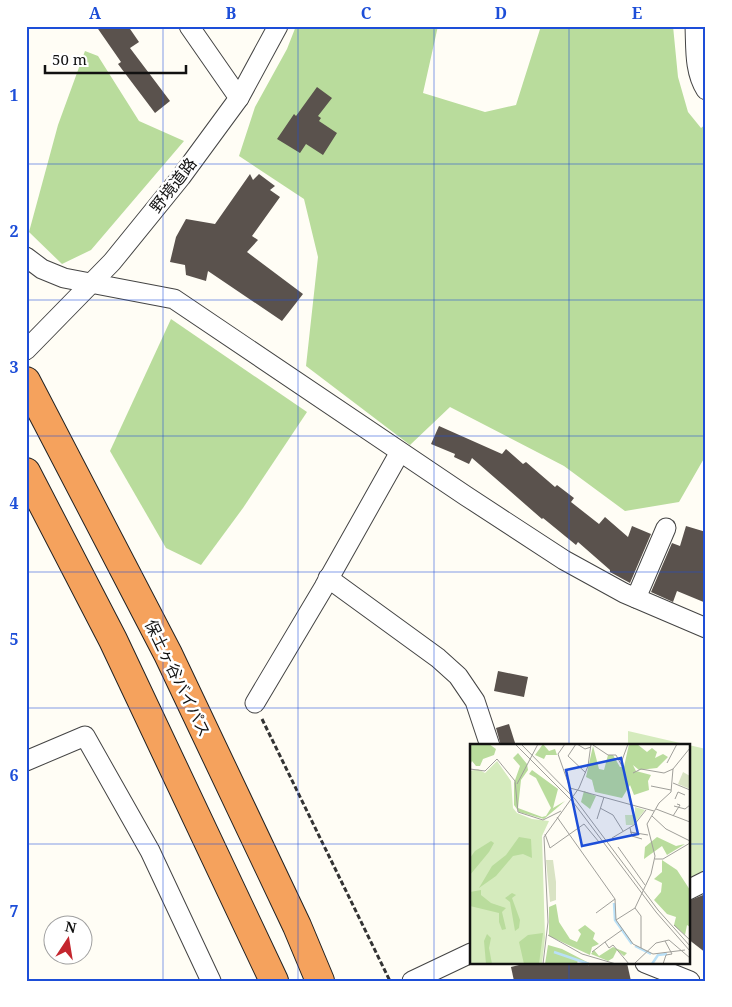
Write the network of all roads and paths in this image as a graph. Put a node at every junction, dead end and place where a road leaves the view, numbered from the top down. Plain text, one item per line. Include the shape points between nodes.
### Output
1 (189, 26) edge
2 (278, 26) edge
3 (696, 26) edge
4 (704, 80) edge
5 (239, 98) junction
6 (26, 257) edge
7 (91, 284) junction
8 (26, 350) edge
9 (26, 381) edge
10 (400, 452) junction
11 (26, 472) edge
12 (666, 528) dead end
13 (328, 578) junction
14 (636, 598) junction
15 (706, 628) edge
16 (255, 703) joint
17 (489, 744) edge
18 (26, 761) edge
19 (706, 881) edge
20 (690, 889) edge
21 (470, 953) edge
22 (644, 964) edge
23 (647, 964) edge
24 (211, 981) edge
25 (274, 981) edge
26 (320, 981) edge
27 (390, 981) edge
28 (412, 981) edge
29 (650, 981) edge
30 (690, 981) edge

1 - 5 street
2 - 5 street, 野境道路
3 - 4 street via 696,57
5 - 7 street, 野境道路 via 112,262
6 - 7 street via 42,269
7 - 8 street, 野境道路
7 - 10 street via 174,300
9 - 26 highway, 保土ヶ谷バイパス via 168,654
10 - 13 street
10 - 14 street via 564,560
11 - 25 highway via 114,640
12 - 14 street
13 - 16 street
13 - 17 street via 458,676 475,701
14 - 15 street
16 - 27 path
18 - 24 street via 85,736 150,851
19 - 20 street
21 - 28 street
22 - 29 street
23 - 30 street

